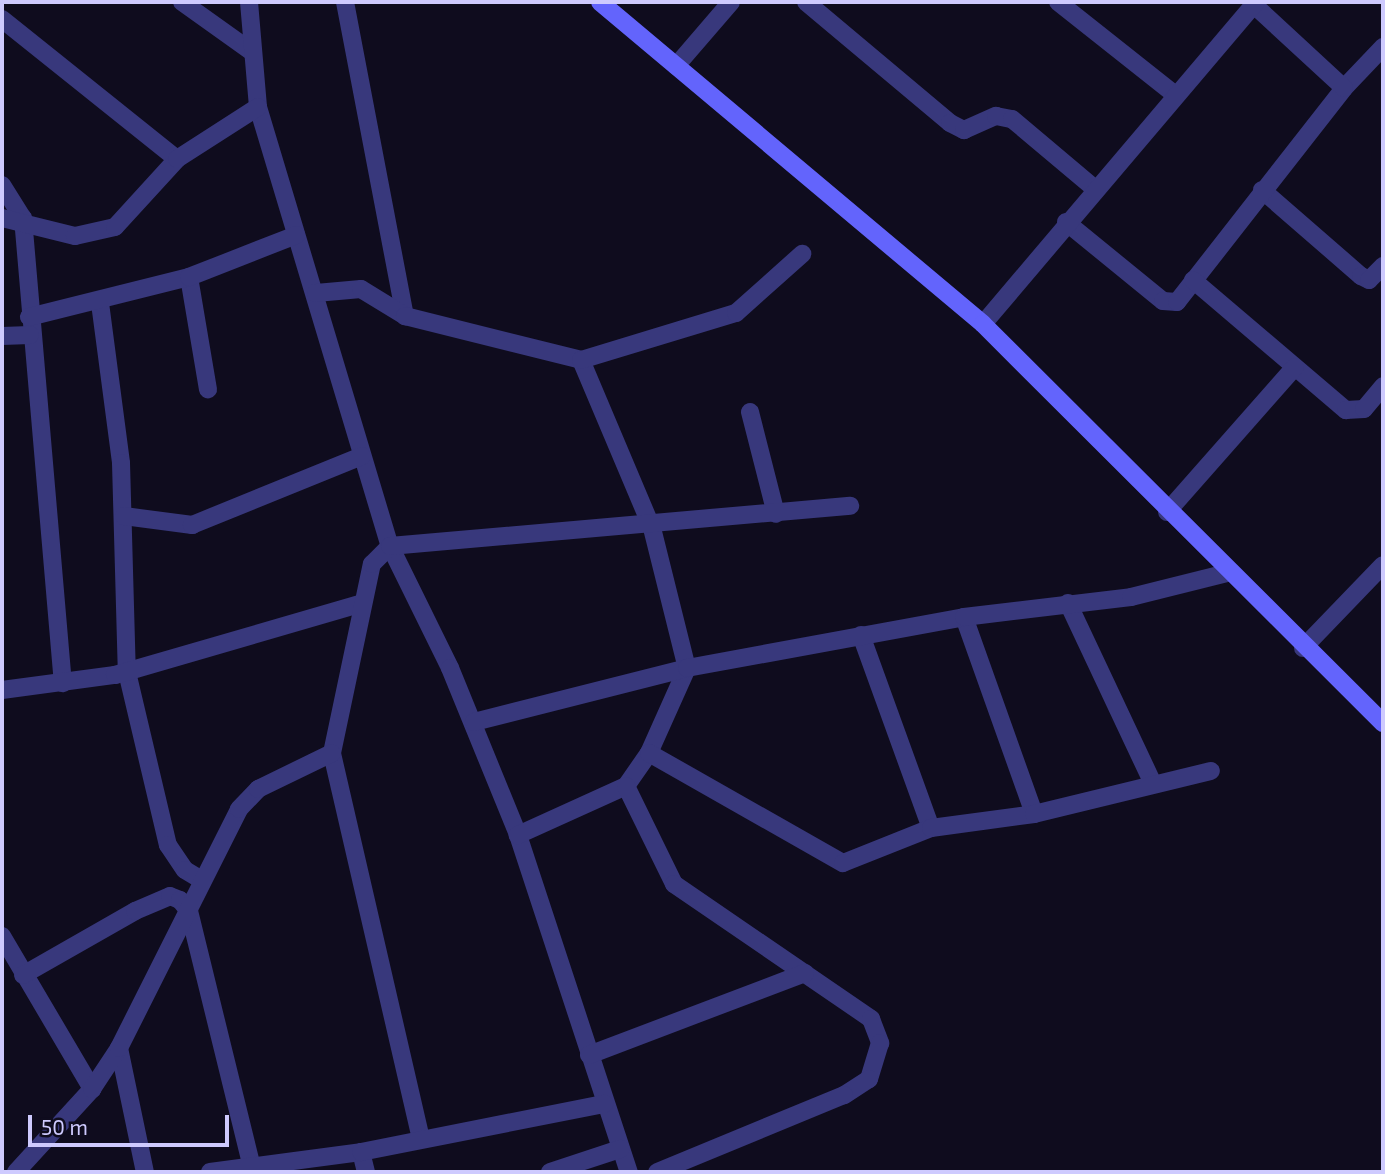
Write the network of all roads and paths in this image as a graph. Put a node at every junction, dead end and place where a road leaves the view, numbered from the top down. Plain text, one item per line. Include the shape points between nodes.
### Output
1 (182, 2) edge
2 (249, 2) edge
3 (345, 2) edge
4 (600, 2) edge
5 (731, 2) edge
6 (806, 2) edge
7 (1058, 2) edge
8 (1255, 3) edge
9 (2, 19) edge
10 (1383, 47) edge
11 (252, 52) junction
12 (676, 66) junction
13 (1344, 88) junction
14 (1172, 93) junction
15 (258, 107) junction
16 (177, 159) junction
17 (2, 185) edge
18 (1094, 188) junction
19 (1262, 190) junction
20 (2, 218) edge
21 (23, 218) junction
22 (1066, 222) junction
23 (296, 235) junction
24 (802, 254) dead end
25 (1383, 266) edge
26 (189, 277) junction
27 (1193, 280) junction
28 (1369, 280) junction
29 (1383, 292) edge
30 (316, 293) junction
31 (100, 303) junction
32 (405, 316) junction
33 (983, 324) junction
34 (30, 326) junction
35 (2, 336) edge
36 (581, 360) junction
37 (1295, 367) junction
38 (1383, 386) edge
39 (208, 389) dead end
40 (750, 412) dead end
41 (362, 456) junction
42 (850, 506) dead end
43 (1167, 512) junction
44 (776, 514) junction
45 (124, 516) junction
46 (652, 528) junction
47 (390, 546) junction
48 (1383, 565) edge
49 (1227, 573) junction
50 (1068, 603) junction
51 (359, 604) junction
52 (964, 617) junction
53 (862, 635) junction
54 (1303, 648) junction
55 (687, 667) junction
56 (127, 671) junction
57 (63, 683) junction
58 (2, 690) edge
59 (474, 722) junction
60 (1383, 723) edge
61 (332, 752) junction
62 (649, 753) junction
63 (1211, 771) dead end
64 (1153, 784) junction
65 (626, 786) junction
66 (1034, 814) junction
67 (932, 828) junction
68 (518, 835) junction
69 (200, 879) junction
70 (189, 911) junction
71 (2, 936) edge
72 (805, 973) junction
73 (23, 975) junction
74 (119, 1048) junction
75 (589, 1055) junction
76 (92, 1089) junction
77 (604, 1104) junction
78 (421, 1139) junction
79 (620, 1149) junction
80 (361, 1152) junction
81 (252, 1170) edge
82 (16, 1172) edge
83 (145, 1172) edge
84 (209, 1172) edge
85 (366, 1172) edge
86 (550, 1172) edge
87 (629, 1172) edge
88 (657, 1172) edge

1 - 11 street
2 - 11 street
3 - 32 street
4 - 12 main road
5 - 12 street
6 - 18 street via 950,123 964,130 996,116 1012,119
7 - 14 street
8 - 13 street
8 - 14 street
9 - 16 street
10 - 13 street
11 - 15 street
12 - 33 main road
13 - 19 street
14 - 18 street
15 - 16 street
15 - 23 street
16 - 21 street via 115,227 95,236 48,231
17 - 21 street
18 - 22 street
19 - 27 street
19 - 28 street
20 - 21 street
21 - 34 street
22 - 27 street via 1163,301 1177,302
22 - 33 street
23 - 26 street
23 - 30 street
24 - 36 street via 736,313
25 - 28 street
26 - 31 street
26 - 39 street
27 - 37 street
28 - 29 street
30 - 32 street via 361,289
30 - 41 street
31 - 34 street
31 - 45 street
32 - 36 street
33 - 43 main road
34 - 35 street
34 - 57 street
36 - 46 street
37 - 38 street via 1352,412 1364,409
37 - 43 street
40 - 44 street
41 - 45 street via 192,525
41 - 47 street
42 - 44 street
43 - 49 main road
44 - 46 street
45 - 56 street
46 - 47 street
46 - 55 street
47 - 51 street via 372,564
47 - 59 street
48 - 54 street
49 - 50 street via 1132,597
49 - 54 main road
50 - 52 street
50 - 64 street
51 - 56 street
51 - 61 street
52 - 53 street
52 - 66 street
53 - 55 street
53 - 67 street
54 - 60 main road
55 - 59 street
55 - 62 street
56 - 57 street
56 - 69 street via 168,845
57 - 58 street
59 - 68 street
61 - 69 street via 258,789 239,809
61 - 78 street
62 - 65 street
62 - 67 street via 843,863
63 - 64 street
64 - 66 street
65 - 68 street
65 - 72 street via 674,884
66 - 67 street
68 - 75 street
69 - 70 street
70 - 73 street via 170,896 159,900
70 - 74 street
70 - 81 street
71 - 73 street
72 - 75 street
72 - 88 street via 871,1019 880,1043 869,1079
73 - 76 street
74 - 76 street
74 - 83 street
75 - 77 street
76 - 82 street
77 - 78 street
77 - 79 street
78 - 80 street
79 - 86 street
79 - 87 street
80 - 81 street
80 - 85 street
81 - 84 street

